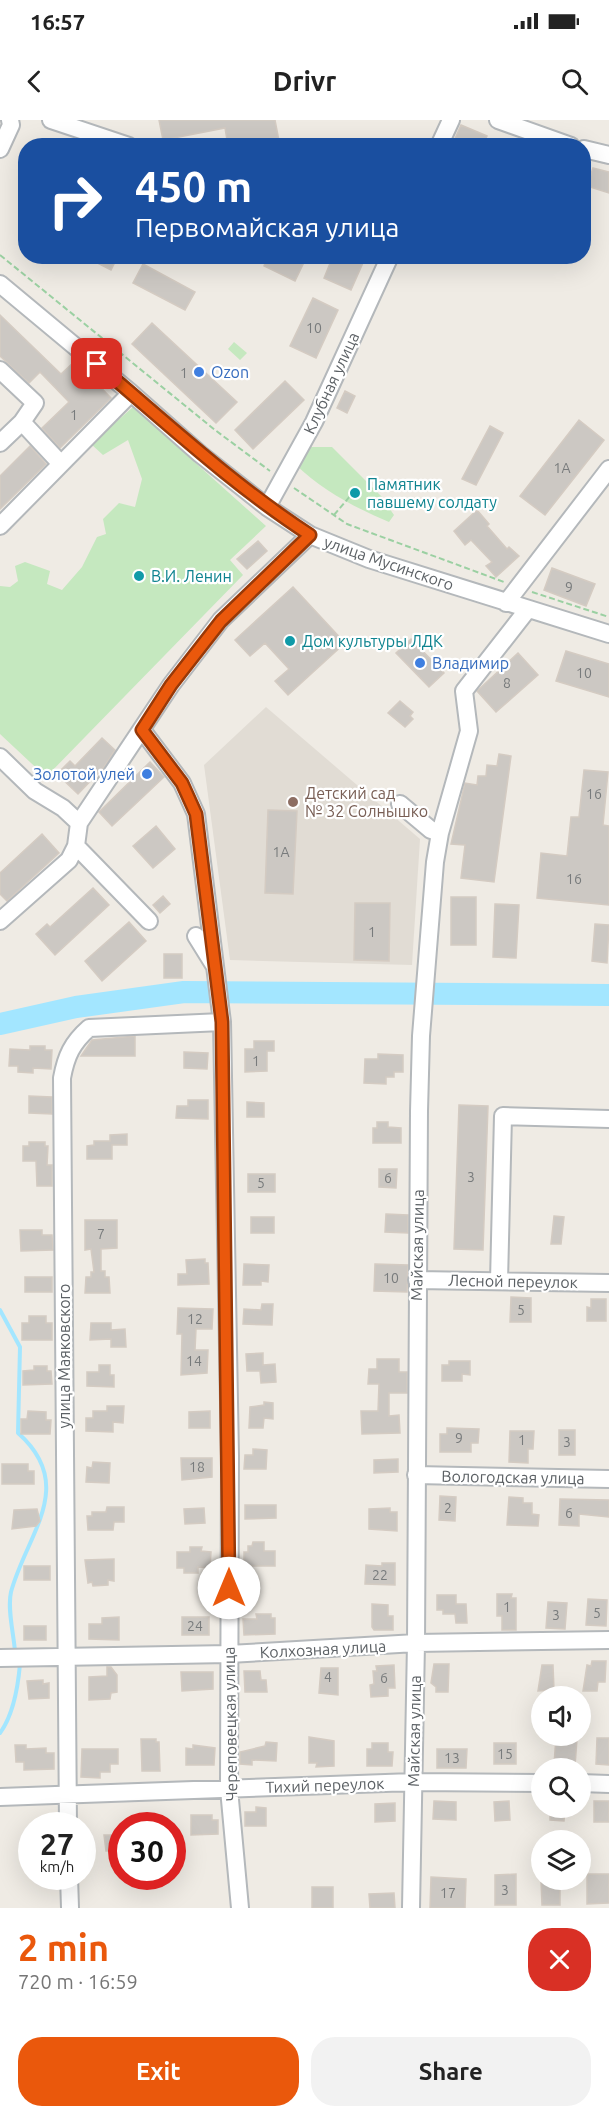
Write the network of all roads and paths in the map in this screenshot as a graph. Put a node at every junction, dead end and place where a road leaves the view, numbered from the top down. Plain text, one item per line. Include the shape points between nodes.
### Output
1 (10, 120) edge
2 (51, 120) edge
3 (451, 120) edge
4 (498, 120) edge
5 (105, 138) edge
6 (443, 138) edge
7 (549, 138) edge
8 (0, 149) edge
9 (591, 150) edge
10 (609, 154) edge
11 (386, 264) edge
12 (0, 284) edge
13 (0, 370) edge
14 (131, 393) junction
15 (22, 422) junction
16 (0, 443) edge
17 (61, 464) junction
18 (609, 469) edge
19 (351, 495) dead end
20 (267, 507) junction
21 (334, 515) dead end
22 (0, 526) edge
23 (310, 535) junction
24 (506, 603) junction
25 (528, 609) junction
26 (609, 634) edge
27 (142, 730) junction
28 (0, 757) edge
29 (400, 804) dead end
30 (79, 823) junction
31 (440, 833) junction
32 (76, 846) junction
33 (0, 921) edge
34 (149, 921) dead end
35 (195, 936) dead end
36 (217, 968) junction
37 (222, 1022) junction
38 (609, 1119) edge
39 (417, 1280) junction
40 (499, 1281) junction
41 (609, 1283) edge
42 (416, 1475) junction
43 (609, 1479) edge
44 (609, 1640) edge
45 (416, 1643) junction
46 (229, 1654) junction
47 (0, 1658) edge
48 (66, 1658) junction
49 (413, 1782) junction
50 (531, 1783) edge
51 (591, 1783) edge
52 (609, 1784) edge
53 (229, 1789) junction
54 (67, 1795) junction
55 (0, 1797) edge
56 (68, 1812) edge
57 (69, 1890) edge
58 (70, 1908) edge
59 (240, 1908) edge
60 (411, 1908) edge

1 - 8 street
2 - 5 street
3 - 6 street
4 - 7 street
9 - 10 street
11 - 20 street, Клубная улица via 314,422
12 - 14 street, улица Мусинского
13 - 15 street via 35,403
14 - 17 street
14 - 20 street, улица Мусинского
15 - 16 street
15 - 17 street
17 - 22 street
18 - 24 street
19 - 21 path
20 - 23 street, улица Мусинского
23 - 24 street, улица Мусинского via 369,559
23 - 27 street via 221,621
24 - 25 street, улица Мусинского
25 - 26 street, улица Мусинского
25 - 31 street, Майская улица via 464,691 469,731
27 - 30 street
27 - 36 street, Череповецкая улица via 182,783 196,814
28 - 30 street via 35,791
29 - 31 street
30 - 32 street
31 - 39 street, Майская улица via 423,1013
32 - 33 street via 58,872
32 - 34 street
35 - 36 street
36 - 37 street, Череповецкая улица
37 - 46 street, Череповецкая улица via 230,1456
37 - 48 street, улица Маяковского via 89,1028 75,1040 66,1058 62,1090
38 - 40 street via 503,1116
39 - 40 street, Лесной переулок
39 - 42 street, Майская улица
40 - 41 street, Лесной переулок
42 - 43 street, Вологодская улица
42 - 45 street, Майская улица
44 - 45 street, Колхозная улица
45 - 46 street, Колхозная улица
45 - 49 street, Майская улица
46 - 48 street, Колхозная улица
46 - 53 street, Череповецкая улица
47 - 48 street, Колхозная улица
48 - 54 street, улица Маяковского
49 - 50 street, Тихий переулок
49 - 53 street, Тихий переулок
49 - 60 street, Майская улица
51 - 52 street
53 - 54 street, Тихий переулок
53 - 59 street, Череповецкая улица
54 - 55 street, Тихий переулок
54 - 56 street, улица Маяковского
57 - 58 street

